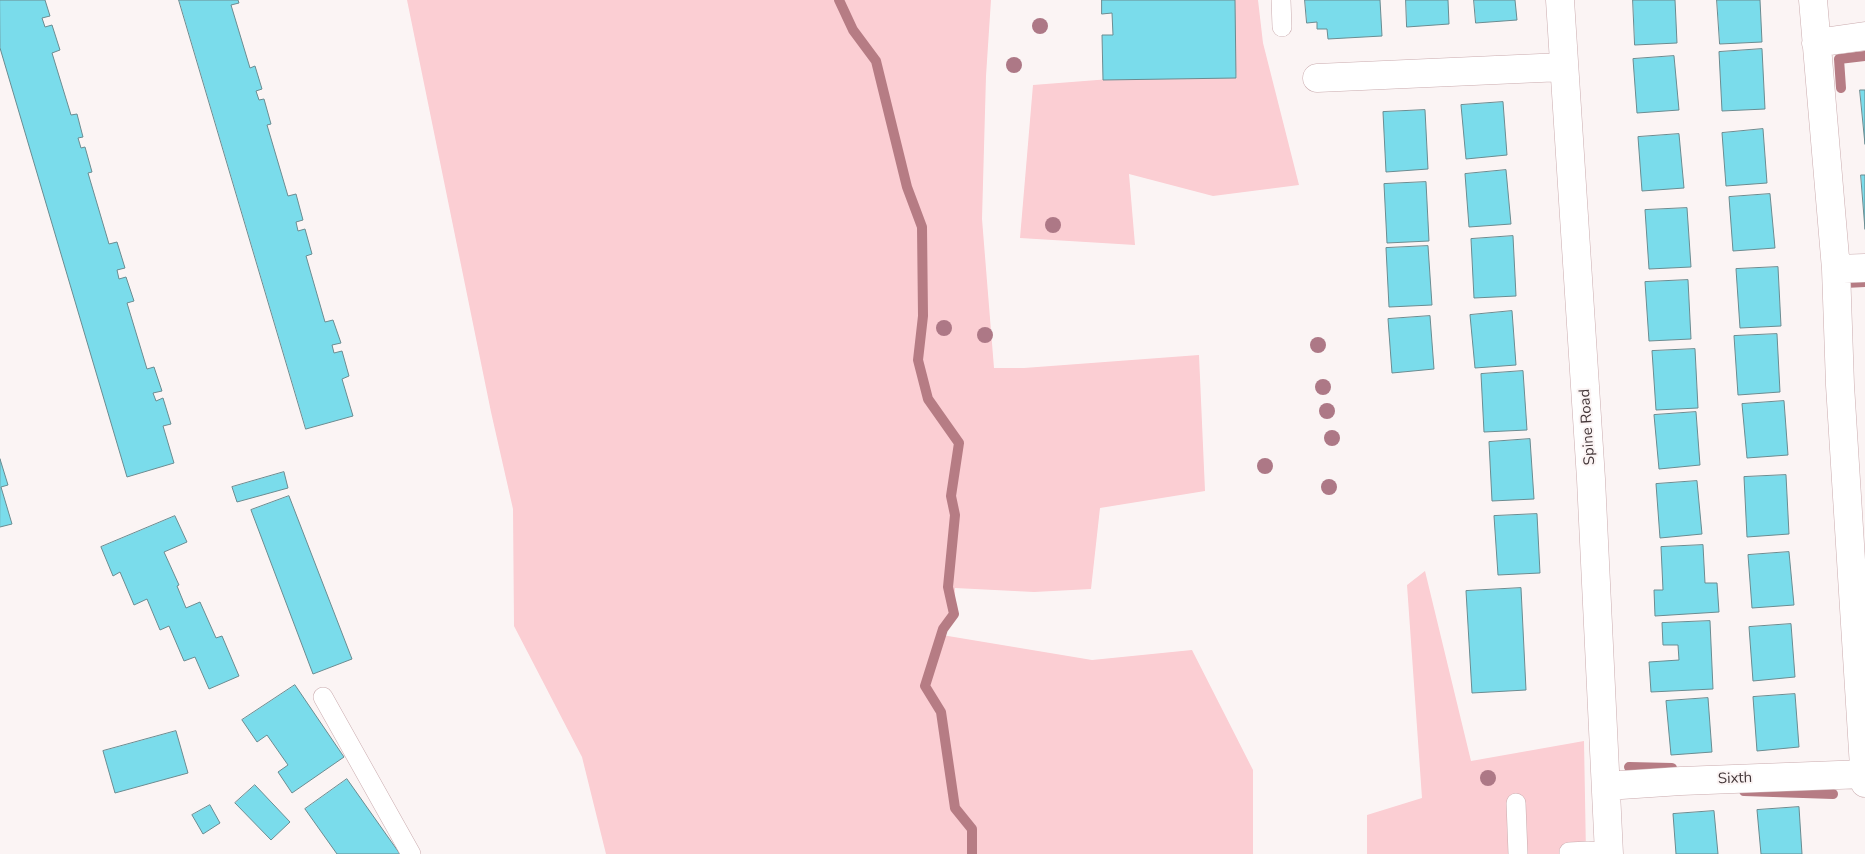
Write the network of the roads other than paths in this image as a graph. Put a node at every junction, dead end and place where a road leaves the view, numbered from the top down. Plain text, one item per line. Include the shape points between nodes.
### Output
1 (1281, 0) edge
2 (1560, 0) edge
3 (1813, 0) edge
4 (1282, 27) dead end
5 (1865, 36) edge
6 (1816, 43) junction
7 (1563, 67) junction
8 (1317, 78) dead end
9 (1865, 268) edge
10 (1836, 269) junction
11 (323, 696) dead end
12 (1864, 774) edge
13 (1865, 783) edge
14 (1606, 786) junction
15 (1516, 803) dead end
16 (1609, 853) edge
17 (411, 854) edge
18 (1518, 854) edge
19 (1569, 854) edge

1 - 4 lane
2 - 7 street, Spine Road
3 - 6 street
5 - 6 street
6 - 10 street
7 - 8 street
7 - 14 street, Spine Road via 1591,479
9 - 10 street
10 - 12 street
11 - 17 lane
12 - 13 street
12 - 14 street, Sixth
14 - 16 street, Spine Road
15 - 18 lane
16 - 19 lane via 1588,851

